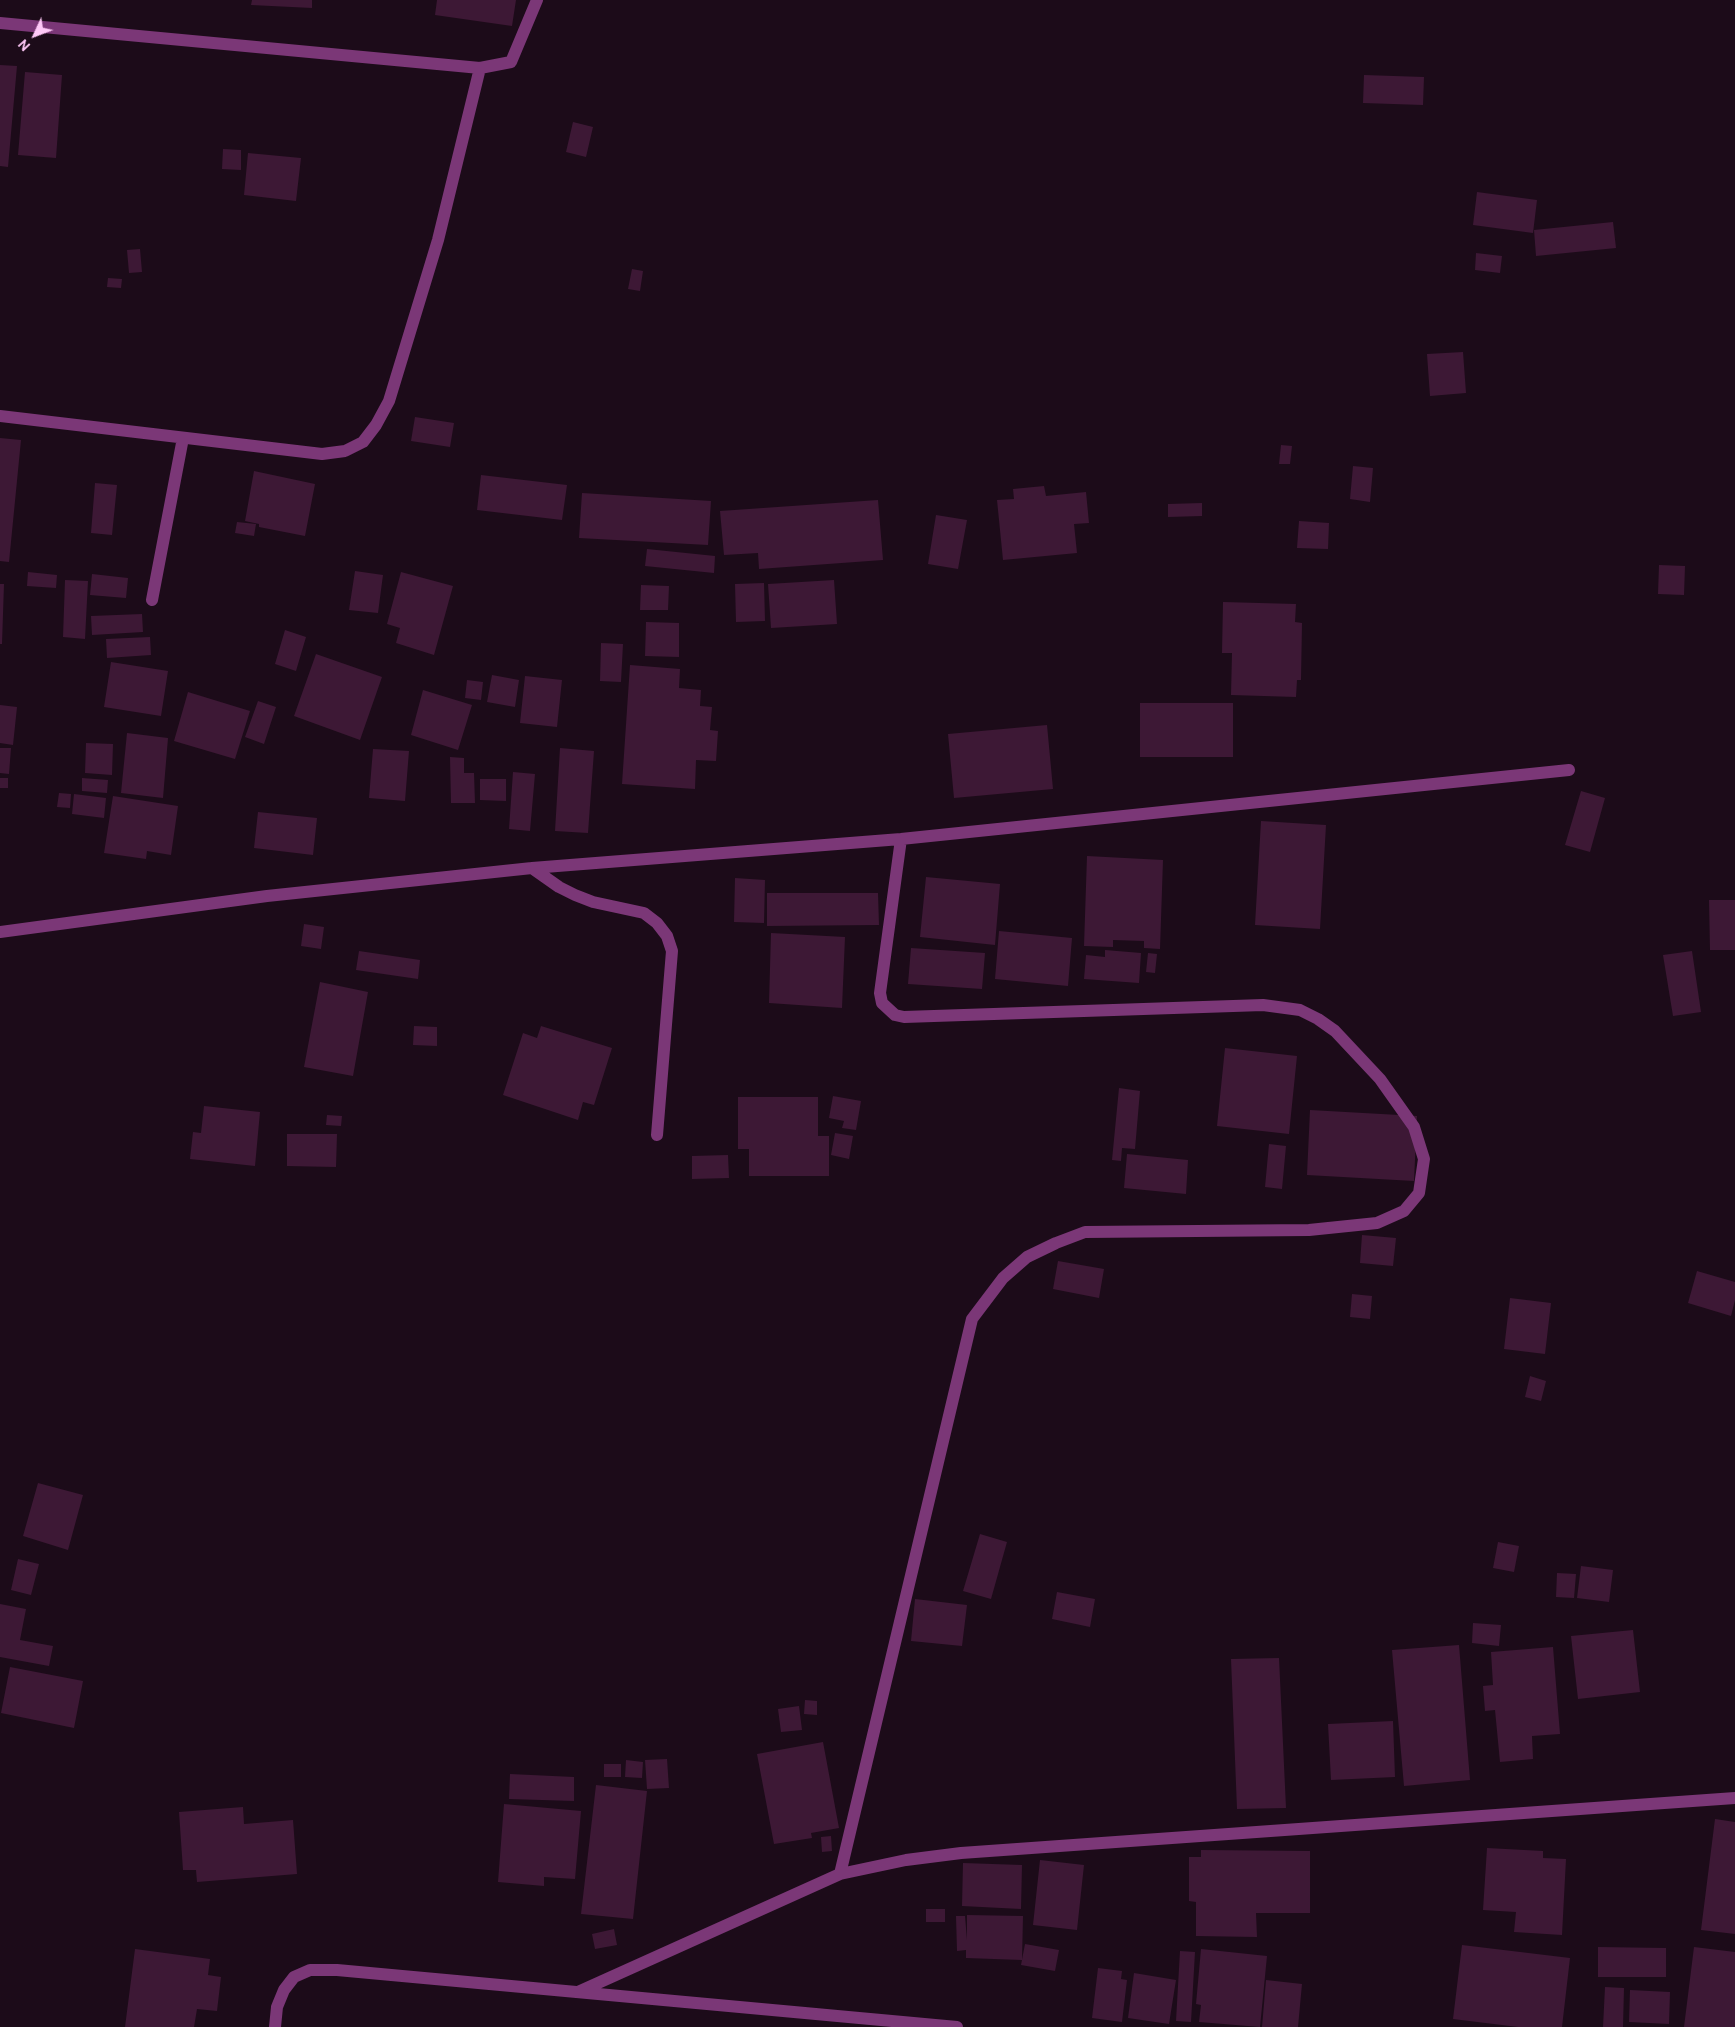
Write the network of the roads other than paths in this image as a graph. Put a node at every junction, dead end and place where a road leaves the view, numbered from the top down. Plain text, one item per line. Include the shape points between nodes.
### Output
1 (537, 0) edge
2 (0, 22) edge
3 (480, 68) junction
4 (0, 416) edge
5 (183, 438) junction
6 (152, 600) dead end
7 (1569, 770) dead end
8 (902, 839) junction
9 (532, 868) junction
10 (0, 932) edge
11 (657, 1135) dead end
12 (1735, 1798) edge
13 (840, 1874) junction
14 (578, 1992) junction
15 (275, 2027) edge
16 (957, 2027) edge

1 - 3 street via 511,62
2 - 3 street
3 - 5 street via 438,240 389,401 363,442 345,451 322,454
4 - 5 street
5 - 6 street
7 - 8 street
8 - 9 street
8 - 13 street via 880,993 882,1003 895,1015 914,1017 1263,1005 1300,1010 1335,1031 1380,1079 1414,1127 1424,1159 1419,1193 1404,1211 1377,1223 1308,1230 1085,1232 1027,1257 1003,1278 972,1319
9 - 10 street via 267,896
9 - 11 street via 576,896 644,912 667,936 672,951
12 - 13 street via 961,1853 906,1860
13 - 14 street
14 - 15 street via 310,1970 294,1977 284,1990 277,2007
14 - 16 street

